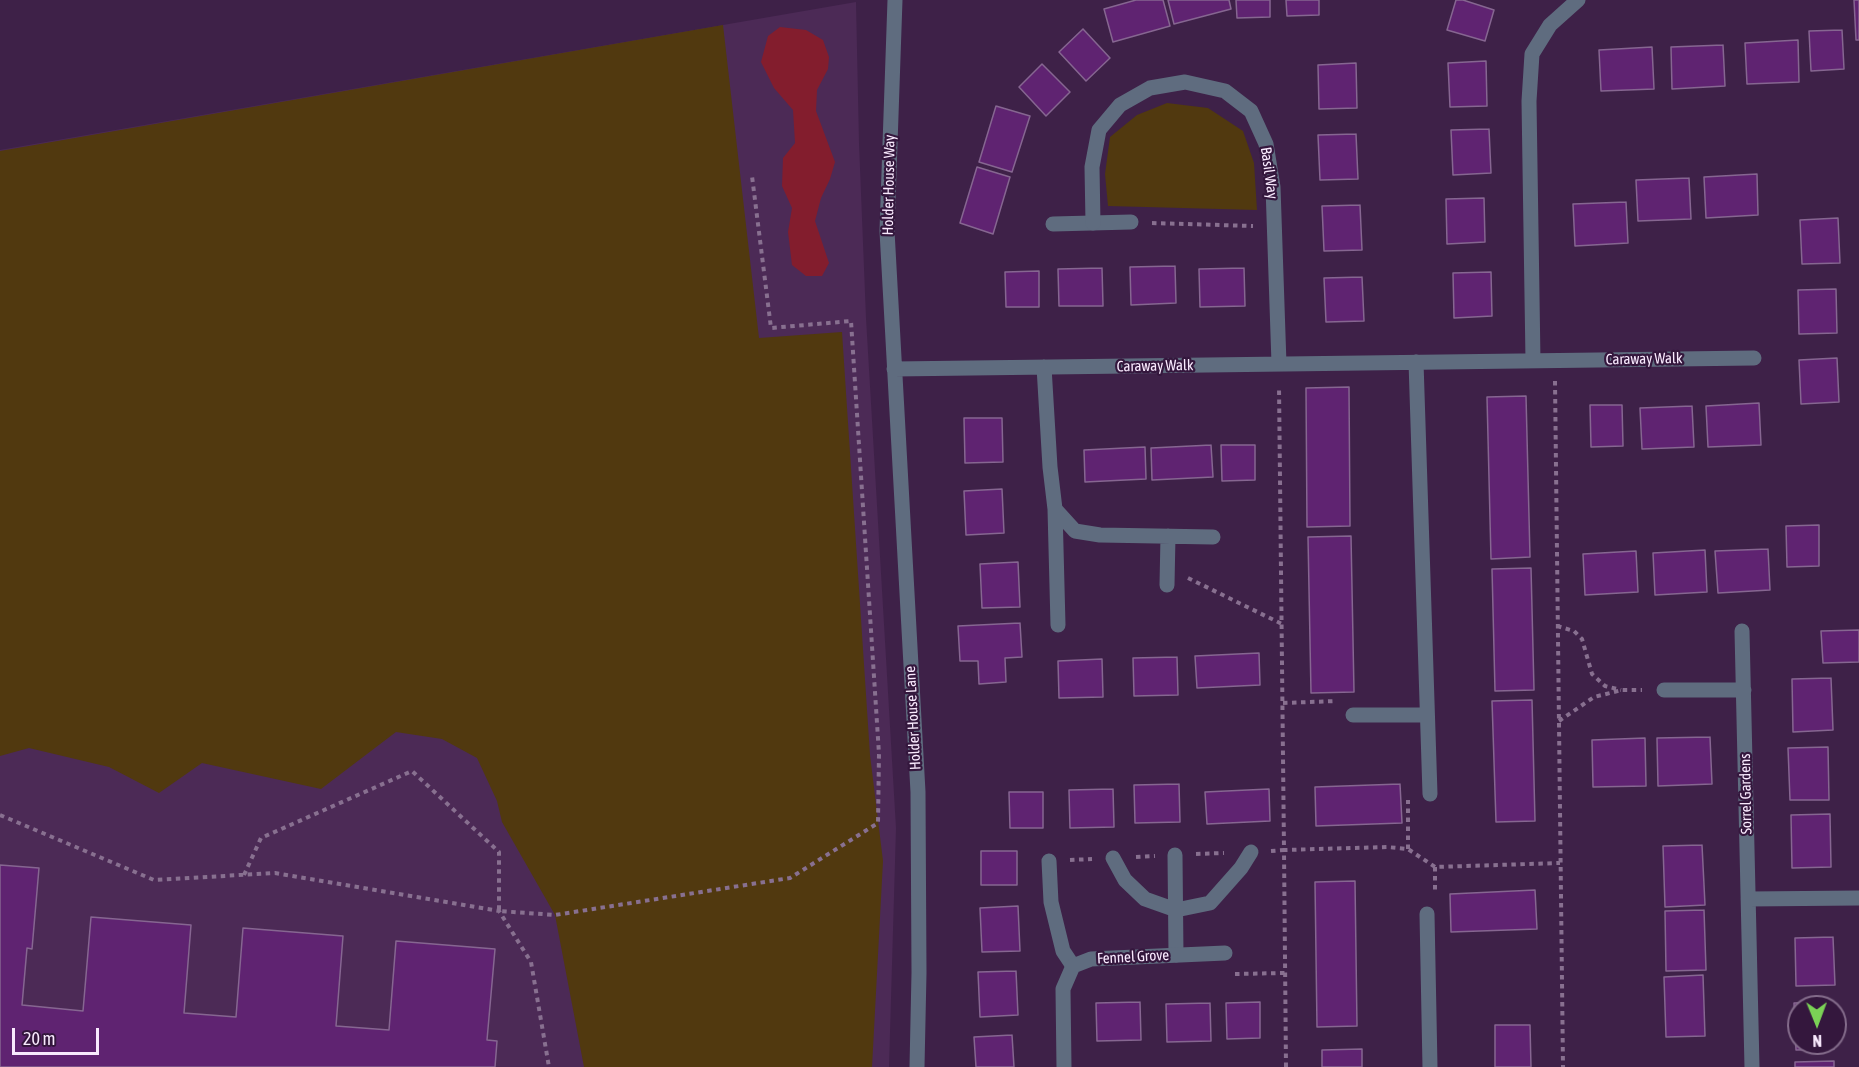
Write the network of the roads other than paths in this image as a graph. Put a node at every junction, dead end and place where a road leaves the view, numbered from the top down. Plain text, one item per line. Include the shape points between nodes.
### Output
1 (895, 0) edge
2 (1578, 0) edge
3 (1131, 222) road end
4 (1093, 223) junction
5 (1053, 224) dead end
6 (1754, 358) dead end
7 (1533, 361) junction
8 (1416, 362) junction
9 (1279, 364) junction
10 (1044, 367) junction
11 (894, 369) junction
12 (1055, 509) junction
13 (1168, 536) junction
14 (1213, 537) dead end
15 (1167, 585) dead end
16 (1058, 625) dead end
17 (1742, 631) dead end
18 (1664, 690) road end
19 (1744, 690) junction
20 (1353, 715) road end
21 (1427, 715) junction
22 (1430, 794) road end
23 (1251, 852) dead end
24 (1174, 855) dead end
25 (1113, 858) dead end
26 (1048, 861) dead end
27 (1859, 898) edge
28 (1748, 899) junction
29 (1176, 910) junction
30 (1427, 914) dead end
31 (1225, 953) road end
32 (1176, 955) junction
33 (1073, 966) junction
34 (917, 1067) edge
35 (1064, 1067) edge
36 (1430, 1067) edge
37 (1752, 1067) edge

1 - 11 street, Holder House Way via 887,231
2 - 7 street via 1550,25 1532,54 1528,100
3 - 4 street
4 - 5 street
4 - 9 street, Basil Way via 1092,167 1099,130 1120,105 1150,88 1185,82 1225,91 1251,111 1266,144 1273,187
6 - 7 street, Caraway Walk
7 - 8 street, Caraway Walk
8 - 9 street, Caraway Walk
8 - 21 street
9 - 10 street, Caraway Walk
10 - 11 street, Caraway Walk
10 - 12 street
11 - 34 street, Holder House Lane via 918,792
12 - 13 street via 1075,531
12 - 16 street
13 - 14 street
13 - 15 street
17 - 19 street, Sorrel Gardens
18 - 19 street
19 - 28 street, Sorrel Gardens
20 - 21 street
21 - 22 street
23 - 29 street via 1242,868 1210,903
24 - 29 street
25 - 29 street via 1125,880 1144,899
26 - 33 street via 1051,902 1063,951
27 - 28 street
28 - 37 street, Sorrel Gardens
29 - 32 street
30 - 36 street
31 - 32 street, Fennel Grove
32 - 33 street, Fennel Grove via 1091,958
33 - 35 street via 1063,989

